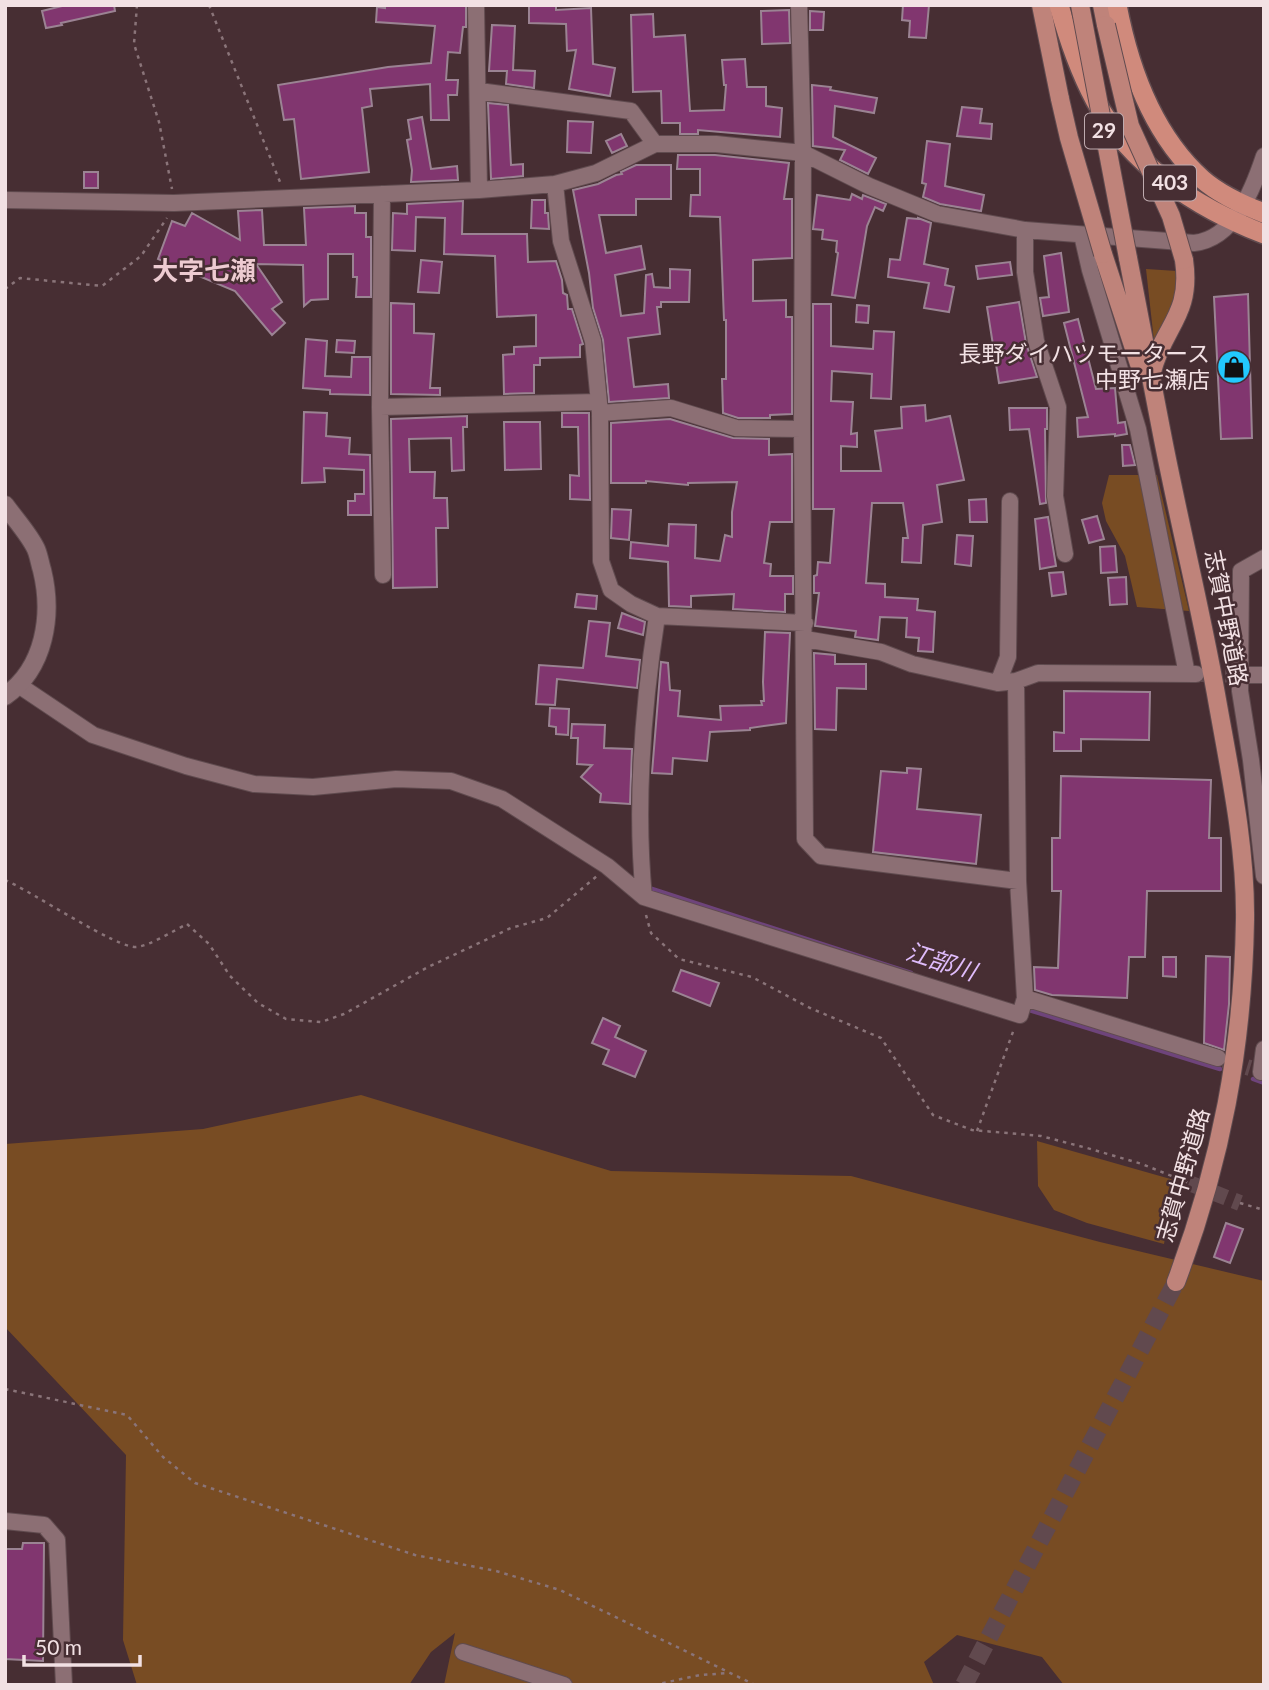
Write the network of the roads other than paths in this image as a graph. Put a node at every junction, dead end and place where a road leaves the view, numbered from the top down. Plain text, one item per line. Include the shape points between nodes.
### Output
1 (476, 5) edge
2 (799, 5) edge
3 (1041, 5) edge
4 (1059, 5) edge
5 (1080, 5) edge
6 (1102, 5) edge
7 (1117, 5) edge
8 (479, 92) junction
9 (1149, 104) junction
10 (1119, 133) junction
11 (655, 144) junction
12 (803, 153) junction
13 (1264, 156) edge
14 (555, 184) junction
15 (479, 190) junction
16 (382, 194) junction
17 (5, 201) edge
18 (1243, 204) junction
19 (1264, 214) edge
20 (1231, 221) junction
21 (1025, 230) junction
22 (1082, 234) junction
23 (1264, 234) edge
24 (1151, 374) junction
25 (380, 407) junction
26 (599, 408) junction
27 (802, 429) junction
28 (1161, 430) junction
29 (1010, 501) dead end
30 (5, 505) edge
31 (1065, 554) dead end
32 (1264, 558) edge
33 (383, 575) dead end
34 (657, 616) junction
35 (805, 631) junction
36 (1241, 675) junction
37 (1264, 675) edge
38 (1016, 681) junction
39 (998, 683) junction
40 (13, 691) edge
41 (1264, 876) edge
42 (1018, 881) junction
43 (643, 896) junction
44 (1025, 998) junction
45 (1264, 1049) edge
46 (1218, 1058) tunnel mouth
47 (1258, 1071) edge
48 (1176, 1282) tunnel mouth
49 (5, 1521) edge
50 (463, 1652) dead end
51 (64, 1685) edge
52 (564, 1685) edge

1 - 8 street
2 - 12 street
3 - 28 main road, 29, bridge via 1074,160
4 - 10 highway, 403 via 1083,77
5 - 24 main road, 志賀中野道路 / 29, bridge
6 - 24 main road, 29, bridge via 1130,125 1171,216 1184,260 1182,307
7 - 9 highway, 403 via 1127,50
8 - 11 street via 632,111
8 - 15 street
9 - 10 highway
9 - 18 highway, 403 via 1185,161 1203,180
10 - 20 highway, 403 via 1168,182
11 - 12 street via 716,144
11 - 14 street via 596,173
12 - 21 street via 937,214
12 - 27 street
13 - 18 street
14 - 15 street
14 - 26 street via 561,241 593,341
15 - 16 street
16 - 17 street via 174,203
16 - 25 street
18 - 19 highway, 403
18 - 20 street
20 - 22 street via 1210,240 1194,243
20 - 23 highway, 403
21 - 22 street
21 - 31 street via 1025,272 1036,341 1058,407 1055,496
22 - 38 street via 1138,429 1191,674 1038,673
24 - 28 main road, 志賀中野道路 / 29
25 - 26 street
25 - 33 street
26 - 27 street via 671,408 736,428
26 - 34 street via 601,561 611,590
27 - 35 street
28 - 48 main road, 志賀中野道路 / 29 via 1223,733 1239,835 1245,917 1241,1017 1228,1107 1209,1187
29 - 39 street via 1008,657
30 - 40 street via 37,550 48,595 38,656
32 - 36 street via 1241,571
34 - 35 street
34 - 43 street via 646,692 640,858
35 - 39 street via 912,664
35 - 42 street via 805,839 821,856
36 - 37 street
36 - 41 street
38 - 39 street
38 - 42 street
40 - 43 street via 93,735 254,784 313,787 396,779 451,781 502,799 607,866
42 - 44 street
43 - 44 street via 1020,1014
44 - 46 street
45 - 47 street
49 - 51 street via 44,1525 57,1540
50 - 52 street

